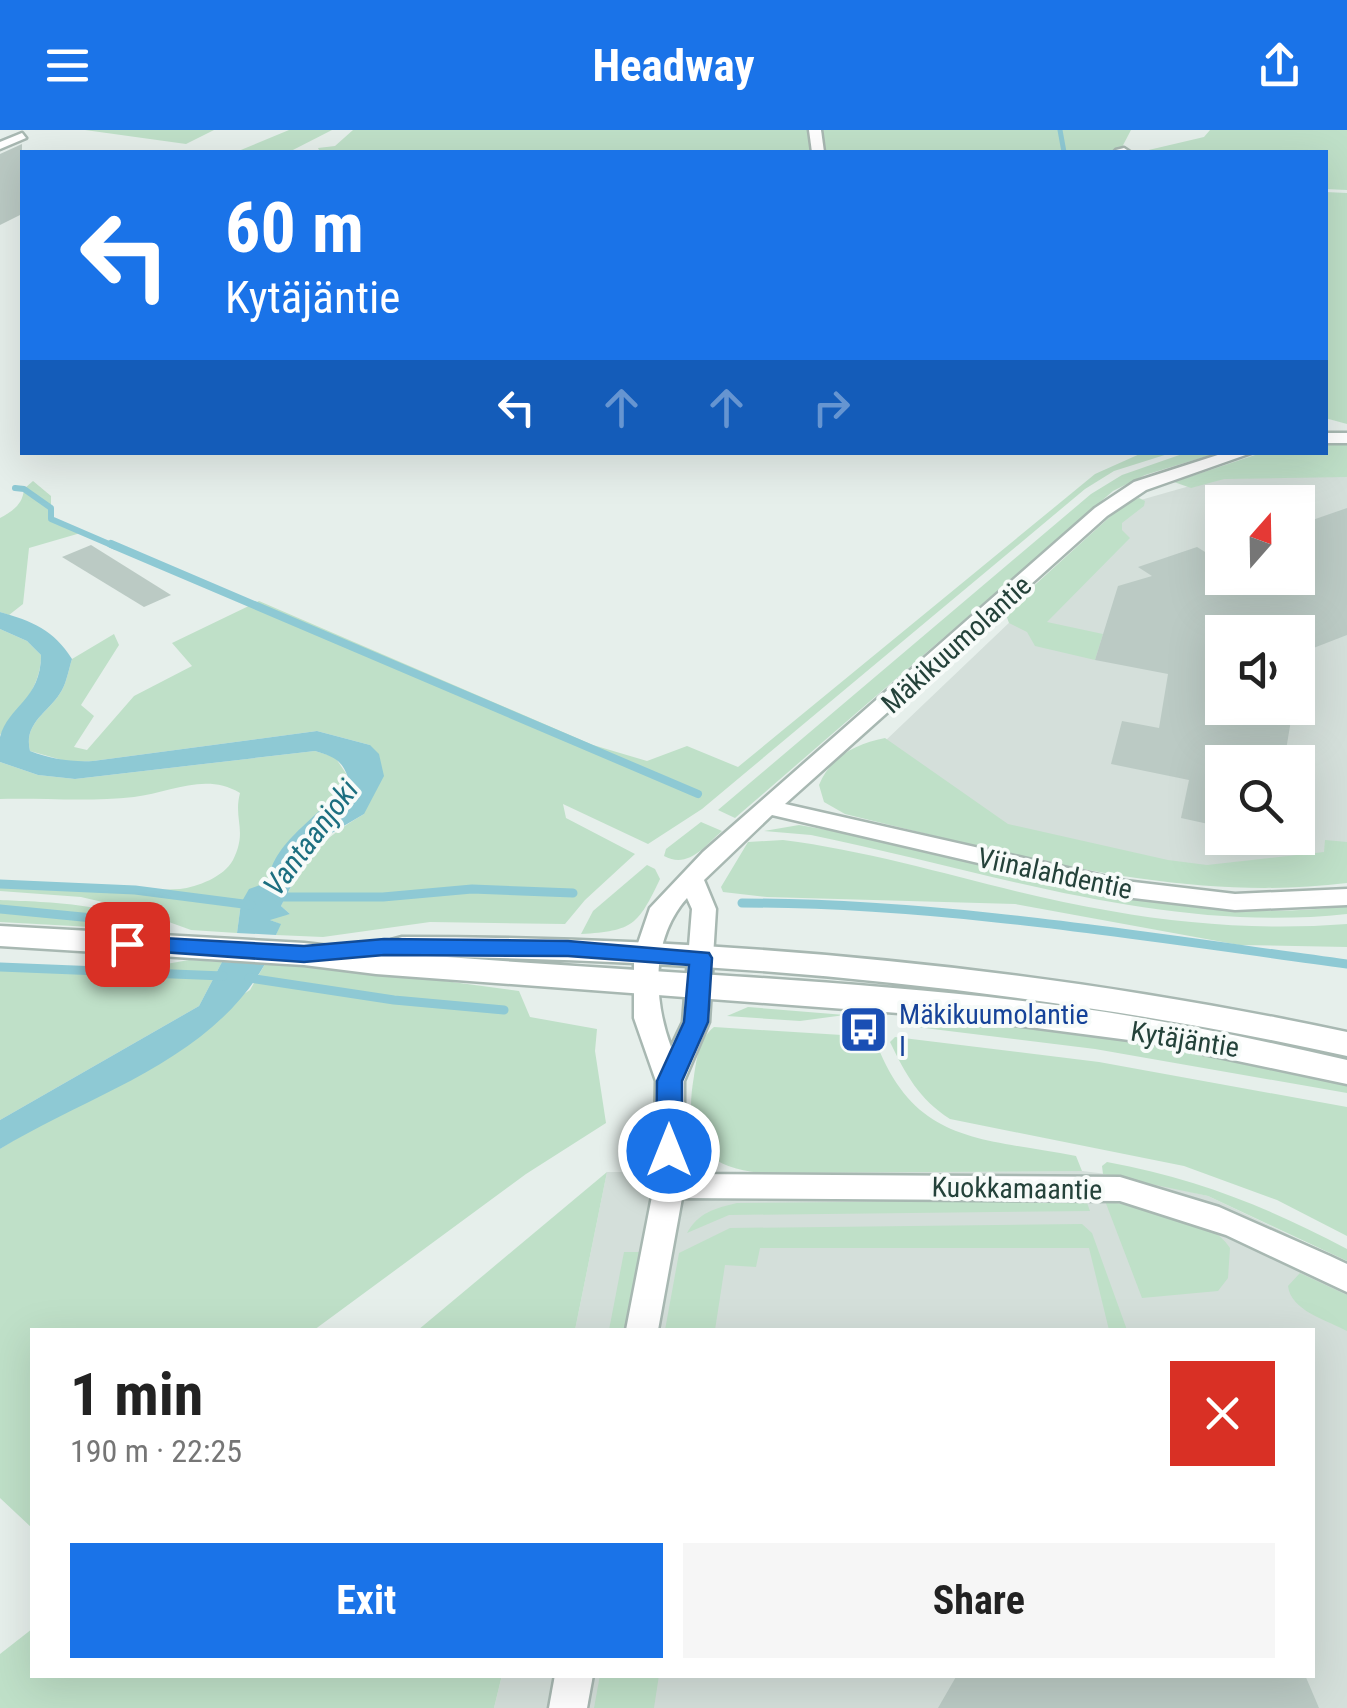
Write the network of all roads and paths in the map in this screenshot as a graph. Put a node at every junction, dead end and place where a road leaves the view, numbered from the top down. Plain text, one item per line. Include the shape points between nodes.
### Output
1 (22, 136) dead end
2 (0, 146) edge
3 (1237, 455) edge
4 (767, 807) junction
5 (692, 880) junction
6 (1347, 897) edge
7 (0, 936) edge
8 (646, 968) junction
9 (700, 971) junction
10 (1347, 1044) edge
11 (1347, 1072) edge
12 (670, 1081) junction
13 (669, 1186) junction
14 (1347, 1278) edge
15 (642, 1328) edge
16 (573, 1678) edge
17 (568, 1708) edge

1 - 2 street
3 - 4 street, Mäkikuumolantie via 1140,486 1101,512
4 - 5 street, Mäkikuumolantie
4 - 6 street, Viinalahdentie via 1182,898
5 - 8 street, Mäkikuumolantie via 658,914
5 - 9 street via 704,908
7 - 8 street, Kytäjäntie via 456,969
8 - 9 street, Kytäjäntie
8 - 12 street via 647,1018
9 - 10 street, Kytäjäntie via 1042,988
9 - 11 street, Kytäjäntie via 1038,1015
9 - 12 street via 696,1022
12 - 13 street
13 - 14 street, Kuokkamaantie via 1120,1190 1182,1204 1264,1235
13 - 15 street
16 - 17 street

